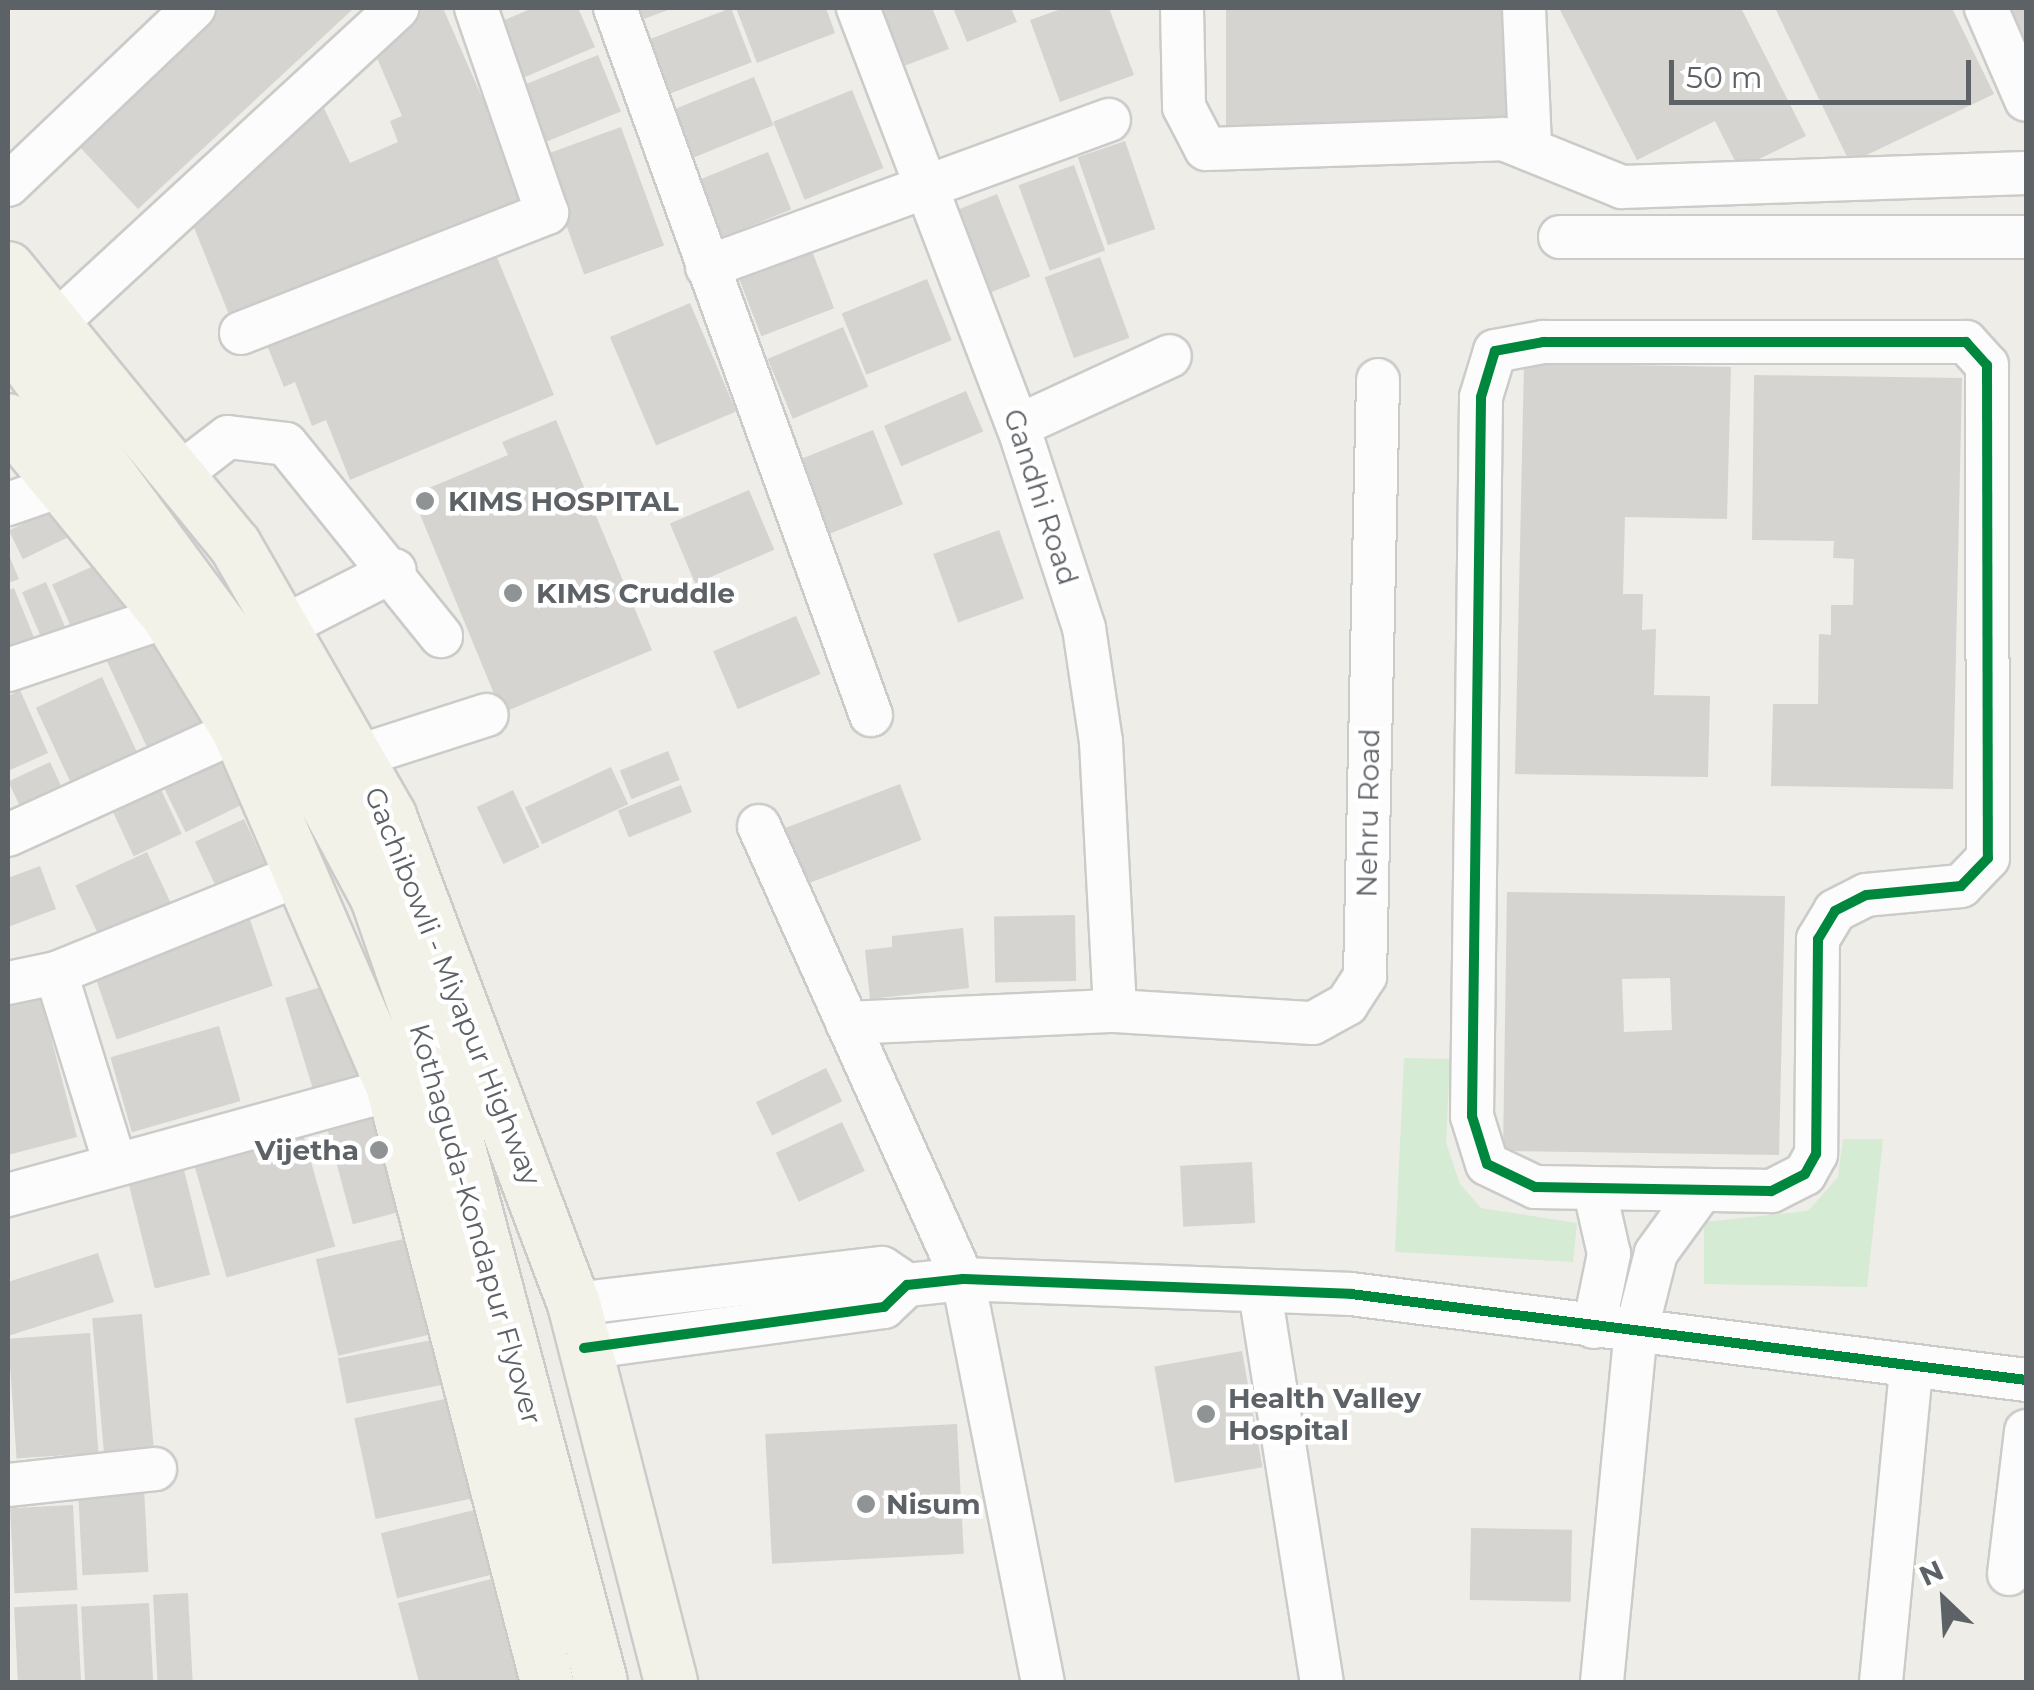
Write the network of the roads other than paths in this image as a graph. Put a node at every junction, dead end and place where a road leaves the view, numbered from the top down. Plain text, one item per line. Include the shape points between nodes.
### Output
1 (194, 8) edge
2 (398, 8) edge
3 (476, 8) edge
4 (615, 8) edge
5 (858, 8) edge
6 (1182, 8) edge
7 (1524, 8) edge
8 (1986, 8) edge
9 (2026, 100) edge
10 (1110, 120) dead end
11 (1530, 145) junction
12 (2026, 173) edge
13 (8, 185) edge
14 (928, 187) junction
15 (1560, 236) dead end
16 (2026, 237) edge
17 (707, 267) junction
18 (8, 268) edge
19 (31, 330) edge
20 (241, 334) dead end
21 (1170, 356) dead end
22 (1378, 380) dead end
23 (8, 420) edge
24 (1018, 426) junction
25 (181, 473) junction
26 (64, 485) junction
27 (8, 504) edge
28 (395, 570) junction
29 (168, 616) junction
30 (285, 626) junction
31 (441, 636) dead end
32 (8, 670) edge
33 (871, 715) dead end
34 (486, 716) dead end
35 (238, 730) junction
36 (360, 756) junction
37 (759, 826) dead end
38 (8, 835) edge
39 (298, 875) junction
40 (56, 973) junction
41 (8, 982) edge
42 (1115, 1012) junction
43 (847, 1023) junction
44 (392, 1089) junction
45 (115, 1164) junction
46 (1700, 1191) junction
47 (1594, 1192) junction
48 (8, 1194) edge
49 (963, 1280) junction
50 (1260, 1292) junction
51 (579, 1326) junction
52 (1594, 1327) junction
53 (1636, 1332) junction
54 (1911, 1372) junction
55 (2026, 1380) edge
56 (2026, 1431) edge
57 (155, 1469) dead end
58 (8, 1485) edge
59 (2009, 1574) dead end
60 (547, 1682) edge
61 (601, 1682) edge
62 (671, 1682) edge
63 (1043, 1682) edge
64 (1322, 1682) edge
65 (1602, 1682) edge
66 (1880, 1682) edge

1 - 13 street
2 - 19 street
3 - 20 street via 547,213
4 - 17 street
5 - 14 street, Gandhi Road
6 - 11 street via 1184,107 1206,149
7 - 11 street
8 - 9 street
10 - 14 street
11 - 12 street via 1622,187
14 - 17 street
14 - 24 street, Gandhi Road
15 - 16 street
17 - 33 street
18 - 19 main road, Gachibowli - Miyapur Highway
19 - 25 main road, Gachibowli - Miyapur Highway
19 - 61 main road, Kothaguda-Kondapur Flyover via 259,678 377,898 444,1092
21 - 24 street
22 - 42 street, Nehru Road via 1365,976 1347,1004 1313,1022
23 - 26 main road
24 - 42 street, Gandhi Road via 1084,628 1100,742
25 - 28 street via 228,437 286,444
25 - 30 main road, Gachibowli - Miyapur Highway
26 - 27 street
26 - 29 main road
28 - 30 street
28 - 31 street
29 - 32 street
29 - 35 main road
30 - 36 main road, Gachibowli - Miyapur Highway
34 - 36 street
35 - 38 street
35 - 39 main road
36 - 51 main road, Gachibowli - Miyapur Highway via 501,1096
37 - 43 street
39 - 40 street
39 - 44 main road
40 - 41 street
40 - 45 street
42 - 43 street, Nehru Road
43 - 49 street
44 - 45 street
44 - 60 main road
45 - 48 street
46 - 47 street
46 - 47 street via 1771,1191 1805,1174 1816,1154 1818,939 1835,911 1866,895 1961,886 1988,858 1991,390 1987,365 1966,342 1544,342 1495,351 1481,397 1472,1116 1487,1164 1535,1187
46 - 53 street via 1656,1254
47 - 52 street via 1608,1254
49 - 50 street
49 - 51 street via 907,1285 882,1268
49 - 63 street
50 - 52 street via 1350,1294
50 - 64 street
51 - 62 main road, Gachibowli - Miyapur Highway
52 - 53 street
53 - 54 street
53 - 65 street
54 - 55 street
54 - 66 street
56 - 59 street
57 - 58 street

